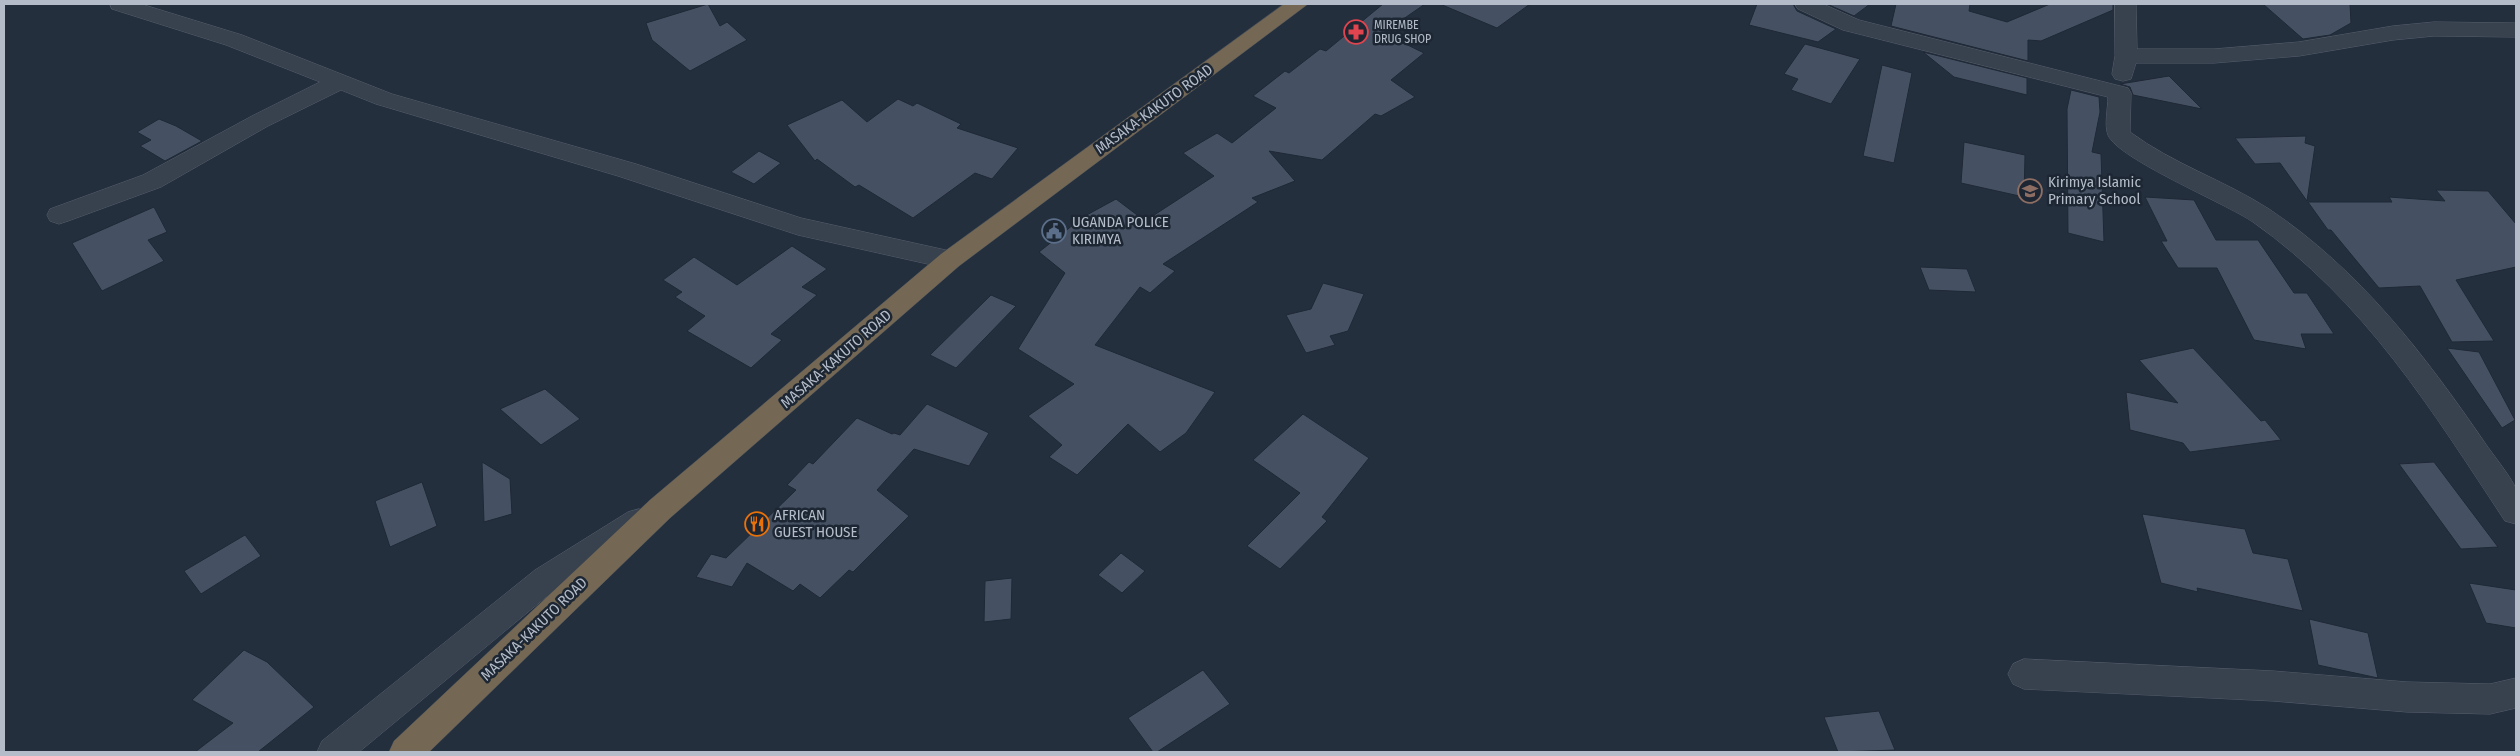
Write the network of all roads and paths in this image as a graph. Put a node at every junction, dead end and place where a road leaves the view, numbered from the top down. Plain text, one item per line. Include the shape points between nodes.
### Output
1 (120, 4) edge
2 (1297, 4) edge
3 (1806, 4) edge
4 (2124, 4) edge
5 (2516, 30) edge
6 (2126, 56) junction
7 (341, 81) junction
8 (2120, 93) junction
9 (59, 215) dead end
10 (950, 260) junction
11 (660, 509) junction
12 (2516, 512) edge
13 (2024, 674) dead end
14 (2516, 693) edge
15 (334, 752) edge
16 (406, 752) edge

1 - 7 street via 234,40
2 - 10 highway, MASAKA-KAKUTO ROAD
3 - 8 street via 1850,25
4 - 6 street
5 - 6 street via 2434,28 2290,50 2214,56
6 - 8 street
7 - 9 street via 260,121 152,181
7 - 10 street via 384,98 798,226
8 - 12 street via 2120,136 2166,165 2219,190 2260,215 2331,271 2362,302 2413,364
10 - 11 highway, MASAKA-KAKUTO ROAD
11 - 15 street via 546,579
11 - 16 highway, MASAKA-KAKUTO ROAD
13 - 14 street via 2273,686 2408,697 2490,699

